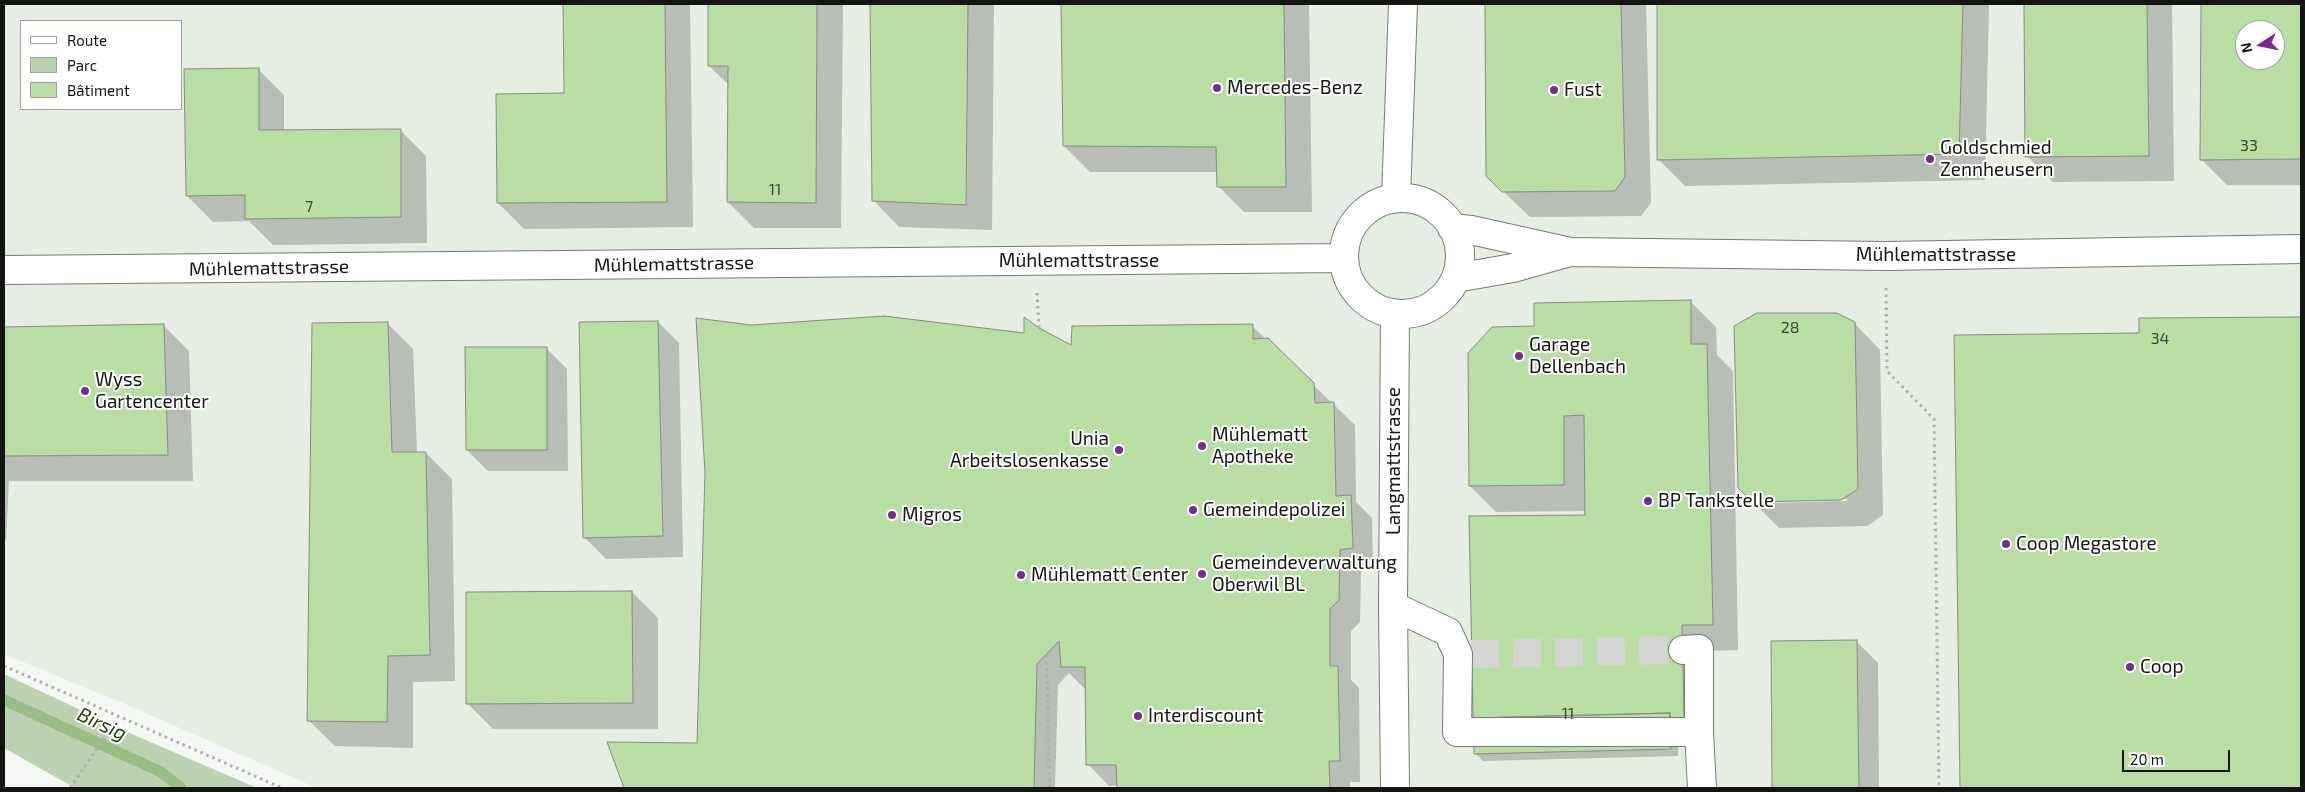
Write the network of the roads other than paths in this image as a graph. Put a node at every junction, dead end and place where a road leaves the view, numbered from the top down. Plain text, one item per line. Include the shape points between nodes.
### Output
1 (1403, 4) edge
2 (1396, 198) junction
3 (1452, 228) junction
4 (2301, 249) edge
5 (1570, 252) junction
6 (1344, 258) junction
7 (4, 270) edge
8 (1456, 278) junction
9 (1395, 314) junction
10 (1393, 606) junction
11 (1683, 650) tunnel mouth
12 (1699, 732) junction
13 (1395, 788) edge
14 (1702, 788) edge

1 - 2 main road
2 - 3 main road via 1428,204 1442,214
2 - 6 main road via 1375,204 1358,218 1347,237
3 - 5 main road, Mühlemattstrasse
3 - 8 main road via 1459,244
4 - 5 main road, Mühlemattstrasse via 1886,256
5 - 8 main road, Mühlemattstrasse via 1513,268
6 - 7 main road, Mühlemattstrasse
6 - 9 main road via 1346,275 1354,290 1365,302
8 - 9 main road via 1446,295 1432,307 1414,314
9 - 10 main road, Langmattstrasse
10 - 12 main road via 1448,632 1464,654 1457,732
10 - 13 main road, Langmattstrasse
11 - 12 main road via 1699,649
12 - 14 main road

